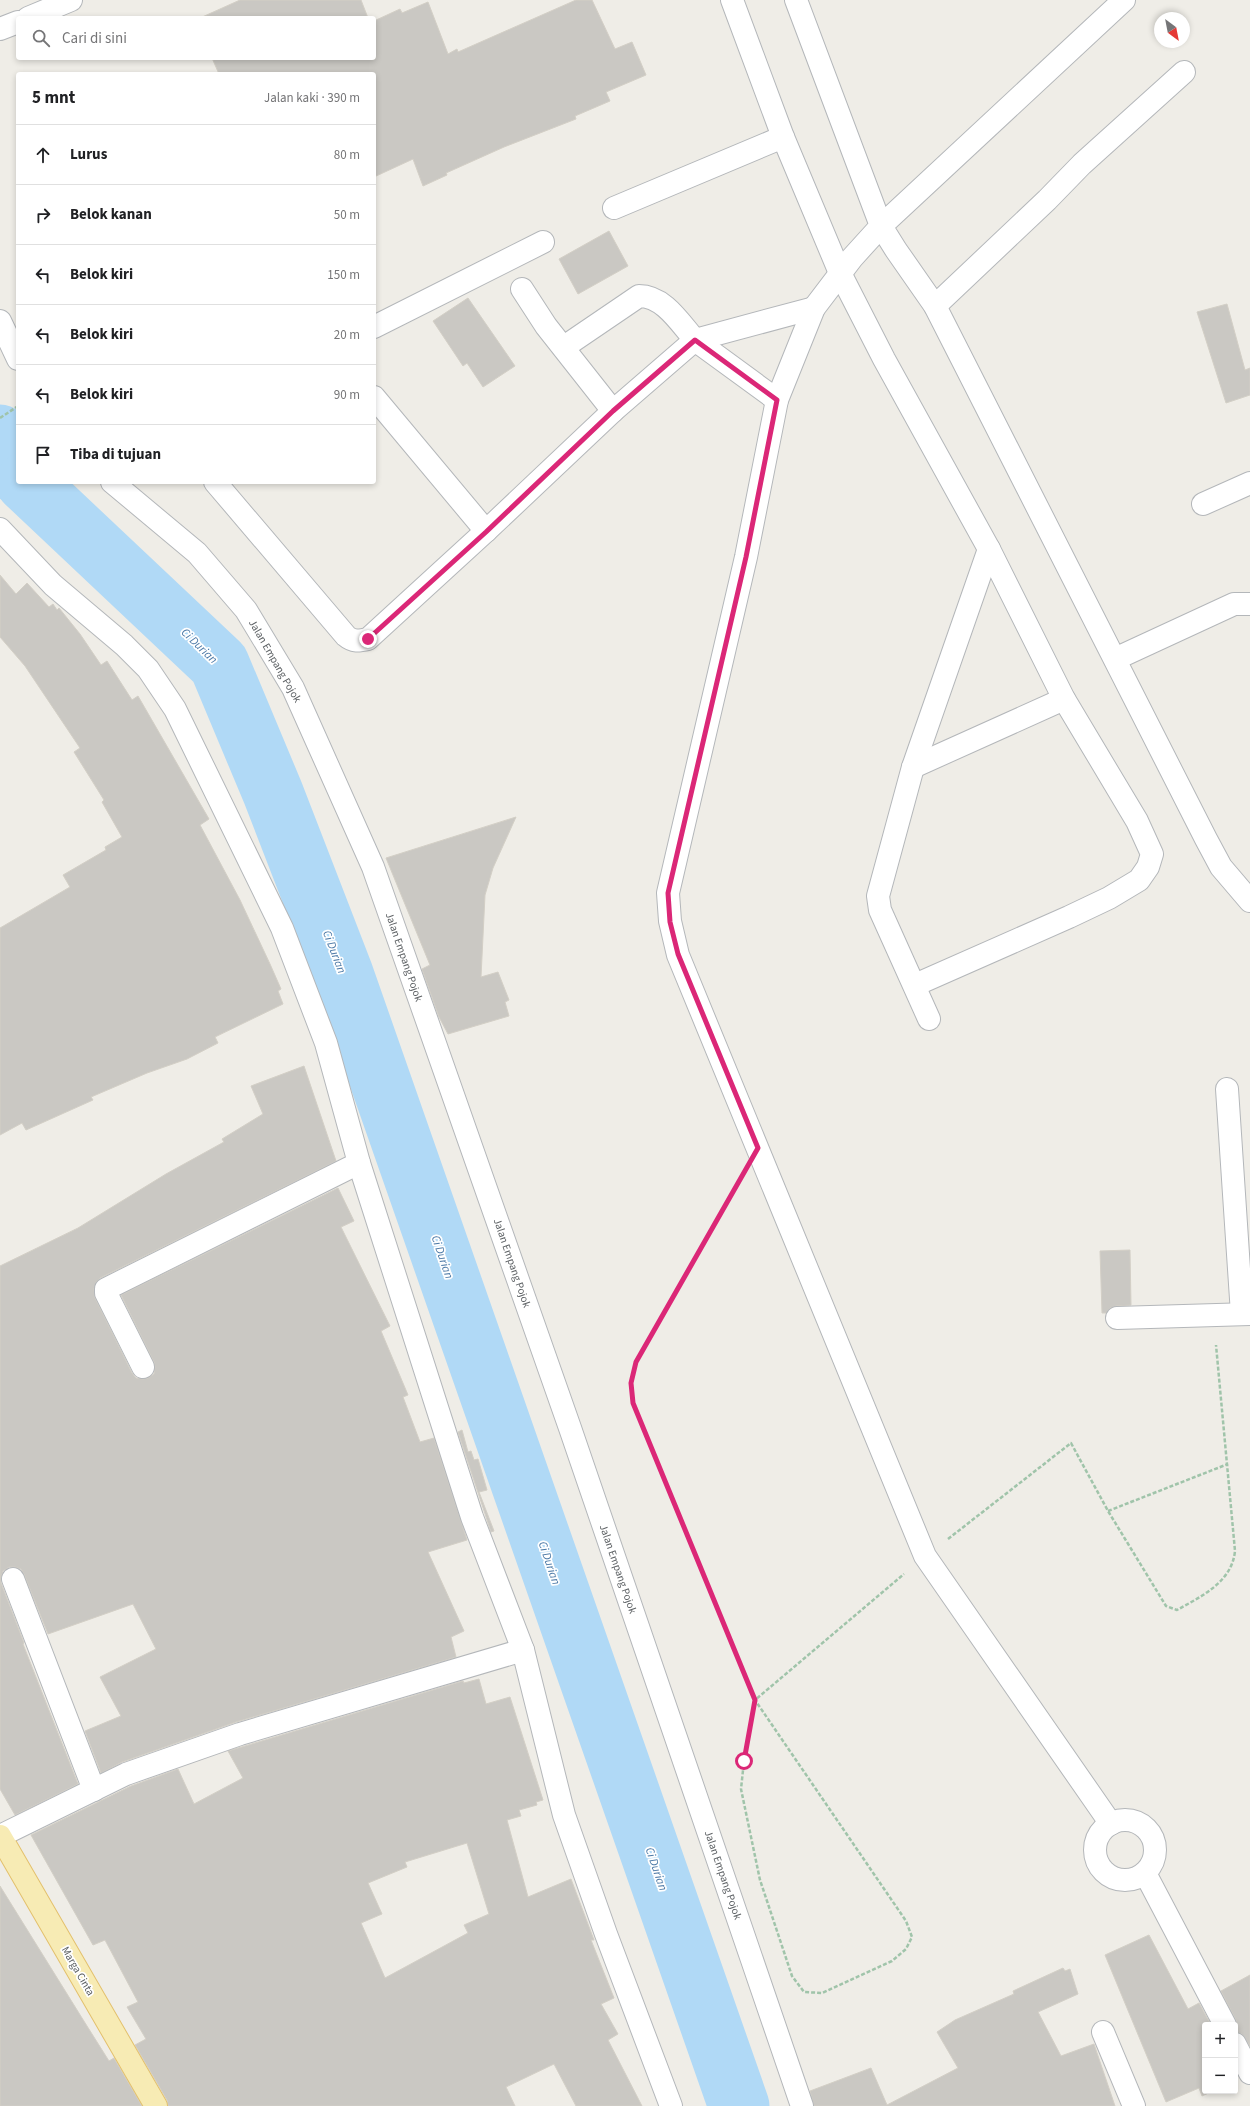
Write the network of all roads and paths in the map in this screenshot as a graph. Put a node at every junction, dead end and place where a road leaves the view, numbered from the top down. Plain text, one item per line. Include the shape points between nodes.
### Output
1 (71, 0) edge
2 (732, 0) edge
3 (796, 0) edge
4 (1124, 0) edge
5 (33, 16) edge
6 (16, 23) edge
7 (0, 29) edge
8 (1184, 72) dead end
9 (783, 137) junction
10 (614, 208) dead end
11 (878, 230) junction
12 (543, 242) dead end
13 (846, 265) junction
14 (522, 289) dead end
15 (935, 306) junction
16 (814, 308) junction
17 (0, 320) edge
18 (376, 326) edge
19 (695, 340) junction
20 (564, 347) junction
21 (16, 355) edge
22 (376, 399) edge
23 (777, 400) junction
24 (16, 407) edge
25 (613, 411) junction
26 (0, 418) edge
27 (1250, 483) edge
28 (114, 484) edge
29 (217, 484) edge
30 (1203, 504) dead end
31 (0, 529) edge
32 (486, 532) junction
33 (989, 549) junction
34 (1250, 604) edge
35 (1115, 659) junction
36 (1064, 699) junction
37 (914, 767) junction
38 (1250, 901) edge
39 (915, 985) junction
40 (929, 1020) dead end
41 (1227, 1089) dead end
42 (758, 1148) junction
43 (359, 1163) junction
44 (1246, 1314) edge
45 (1117, 1318) dead end
46 (1216, 1344) dead end
47 (143, 1367) dead end
48 (1071, 1443) dead end
49 (1228, 1464) junction
50 (1108, 1512) junction
51 (13, 1579) dead end
52 (523, 1650) junction
53 (755, 1700) junction
54 (94, 1790) junction
55 (1111, 1824) junction
56 (0, 1836) edge
57 (1145, 1873) junction
58 (1223, 2022) edge
59 (1103, 2032) dead end
60 (1238, 2050) edge
61 (1250, 2073) edge
62 (156, 2106) edge
63 (671, 2106) edge
64 (802, 2106) edge
65 (1134, 2106) edge

1 - 5 street
2 - 9 street
3 - 11 street
4 - 11 street
6 - 7 street
8 - 15 street via 1082,164 1048,200
9 - 10 street
9 - 13 street
11 - 13 street
11 - 15 street via 896,250
12 - 18 street
13 - 16 street
13 - 33 street via 884,359
14 - 20 street via 546,326
15 - 35 street
16 - 19 street
16 - 23 street
17 - 21 street
19 - 20 street via 658,300 649,296 639,296
19 - 23 street
19 - 25 street
20 - 25 street
22 - 32 street
23 - 42 street via 746,557 668,893 670,922 678,954
24 - 26 path
25 - 32 street
27 - 30 street
28 - 64 street, Jalan Empang Pojok via 197,553 246,610 293,688 373,867 575,1443
29 - 32 street via 352,641 368,639
31 - 43 street via 53,585 148,669 175,709 282,928 326,1043
33 - 36 street
33 - 37 street
34 - 35 street via 1234,604
35 - 38 street via 1221,867
36 - 37 street
36 - 39 street via 1137,821 1152,854 1148,867 1138,880 1109,898
37 - 39 street via 878,896 880,910
39 - 40 street
41 - 44 street
42 - 53 path via 636,1362 631,1383 633,1403
42 - 55 street via 925,1556
43 - 47 street via 106,1289
43 - 52 street via 472,1517
44 - 45 street
46 - 49 path
48 - 50 path
49 - 50 path
49 - 50 path via 1234,1563 1227,1576 1203,1596 1177,1610 1166,1606
51 - 54 street
52 - 54 street via 240,1734 126,1774
52 - 63 street via 564,1815
53 - 53 path via 906,1921 912,1937 906,1949 892,1961 822,1993 804,1992 792,1976 760,1880 741,1790
54 - 56 street
55 - 57 street via 1125,1820 1139,1824 1150,1833 1155,1846 1153,1861
55 - 57 street via 1100,1833 1095,1847 1097,1861 1105,1873 1117,1880 1132,1880
56 - 62 main road, Marga Cinta
57 - 58 street
59 - 65 street
60 - 61 street

